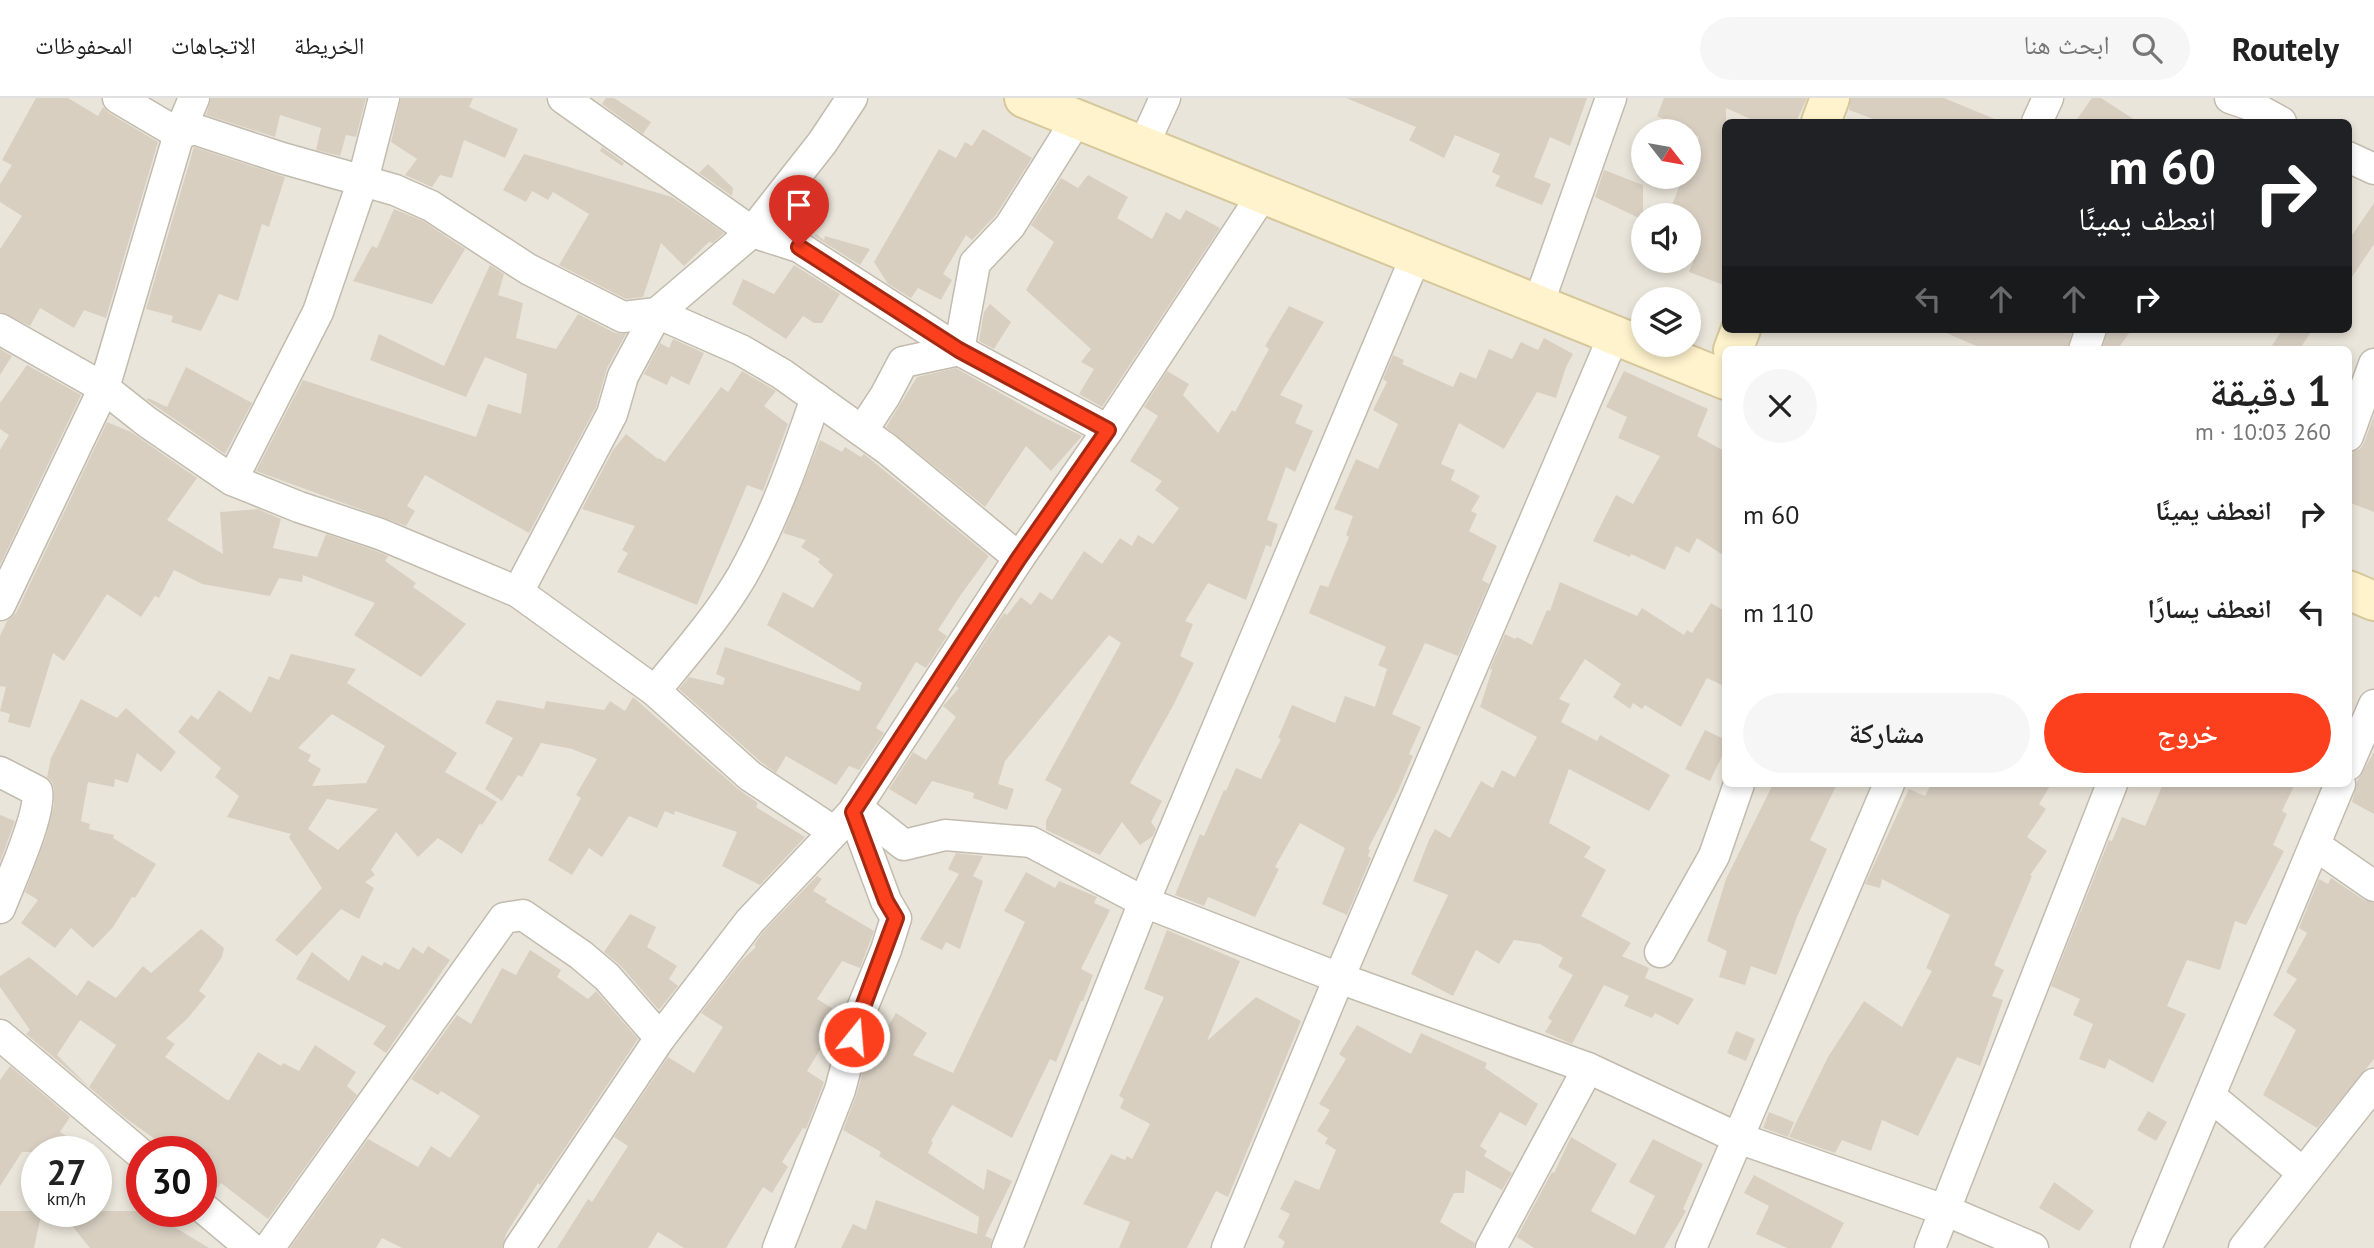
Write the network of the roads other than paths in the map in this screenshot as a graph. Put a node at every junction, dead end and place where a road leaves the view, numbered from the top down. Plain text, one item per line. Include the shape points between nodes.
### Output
1 (118, 98) edge
2 (194, 98) edge
3 (384, 98) edge
4 (563, 98) edge
5 (852, 98) edge
6 (1024, 98) edge
7 (1165, 98) edge
8 (1611, 98) edge
9 (1830, 98) edge
10 (2048, 98) edge
11 (2230, 98) edge
12 (1077, 119) junction
13 (1822, 119) edge
14 (2038, 119) edge
15 (2276, 119) edge
16 (179, 134) junction
17 (1143, 146) junction
18 (2352, 159) edge
19 (2374, 169) edge
20 (363, 180) junction
21 (1263, 194) junction
22 (752, 232) junction
23 (1416, 256) junction
24 (1538, 305) junction
25 (657, 313) junction
26 (0, 329) edge
27 (1614, 335) junction
28 (959, 350) junction
29 (1722, 369) edge
30 (2371, 380) edge
31 (104, 388) junction
32 (816, 398) junction
33 (2352, 426) edge
34 (1108, 430) junction
35 (862, 431) junction
36 (232, 480) junction
37 (1019, 558) junction
38 (518, 592) junction
39 (2352, 592) edge
40 (2374, 601) edge
41 (0, 605) edge
42 (655, 691) junction
43 (2374, 705) edge
44 (2352, 756) edge
45 (0, 772) edge
46 (1738, 787) edge
47 (1888, 787) edge
48 (2111, 787) edge
49 (2339, 787) edge
50 (847, 817) junction
51 (2315, 845) junction
52 (2374, 886) edge
53 (1144, 902) junction
54 (0, 908) edge
55 (1660, 952) dead end
56 (1339, 978) junction
57 (0, 1035) edge
58 (660, 1038) junction
59 (1588, 1068) junction
60 (2374, 1084) edge
61 (2210, 1096) junction
62 (1738, 1138) junction
63 (126, 1142) edge
64 (2303, 1173) junction
65 (1947, 1211) junction
66 (217, 1219) edge
67 (251, 1248) edge
68 (270, 1248) edge
69 (519, 1248) edge
70 (778, 1248) edge
71 (1007, 1248) edge
72 (1227, 1248) edge
73 (1491, 1248) edge
74 (1691, 1248) edge
75 (1930, 1248) edge
76 (2033, 1248) edge
77 (2146, 1248) edge
78 (2244, 1248) edge

1 - 16 street
2 - 16 street
3 - 20 street
4 - 22 street
5 - 22 street
6 - 12 street
7 - 17 street
8 - 24 street
9 - 13 street
10 - 14 street
11 - 15 street
12 - 17 street
12 - 28 street via 1010,226 975,263
16 - 20 street via 194,129
16 - 31 street
17 - 21 street
18 - 19 street
20 - 25 street via 431,206 528,269 623,317
20 - 36 street via 318,312
21 - 23 street
21 - 34 street
22 - 25 street
22 - 28 street via 799,247
23 - 24 street
23 - 53 street
24 - 27 street
25 - 32 street via 741,350
25 - 38 street via 623,376 612,414
26 - 31 street
27 - 29 street
27 - 56 street
28 - 34 street
28 - 35 street via 903,362
30 - 33 street
31 - 36 street
31 - 41 street
32 - 35 street
32 - 42 street via 790,477 741,577
34 - 37 street
35 - 37 street
36 - 38 street via 380,534
37 - 50 street
38 - 42 street
39 - 40 street
42 - 50 street via 750,776
43 - 44 street
45 - 54 street via 37,791 39,797
46 - 55 street via 1714,856
47 - 62 street
48 - 65 street
49 - 51 street
50 - 53 street via 904,845 945,835 1031,842
50 - 58 street via 750,921
50 - 70 street via 896,918 861,1012 840,1090
51 - 52 street
51 - 61 street
53 - 56 street
53 - 71 street
56 - 59 street
56 - 72 street
57 - 63 street
58 - 68 street via 607,977 580,955 523,915 504,918
58 - 69 street
59 - 62 street
59 - 73 street
60 - 64 street
61 - 64 street
61 - 77 street
62 - 65 street
62 - 74 street
64 - 78 street
65 - 75 street
65 - 76 street
66 - 67 street

